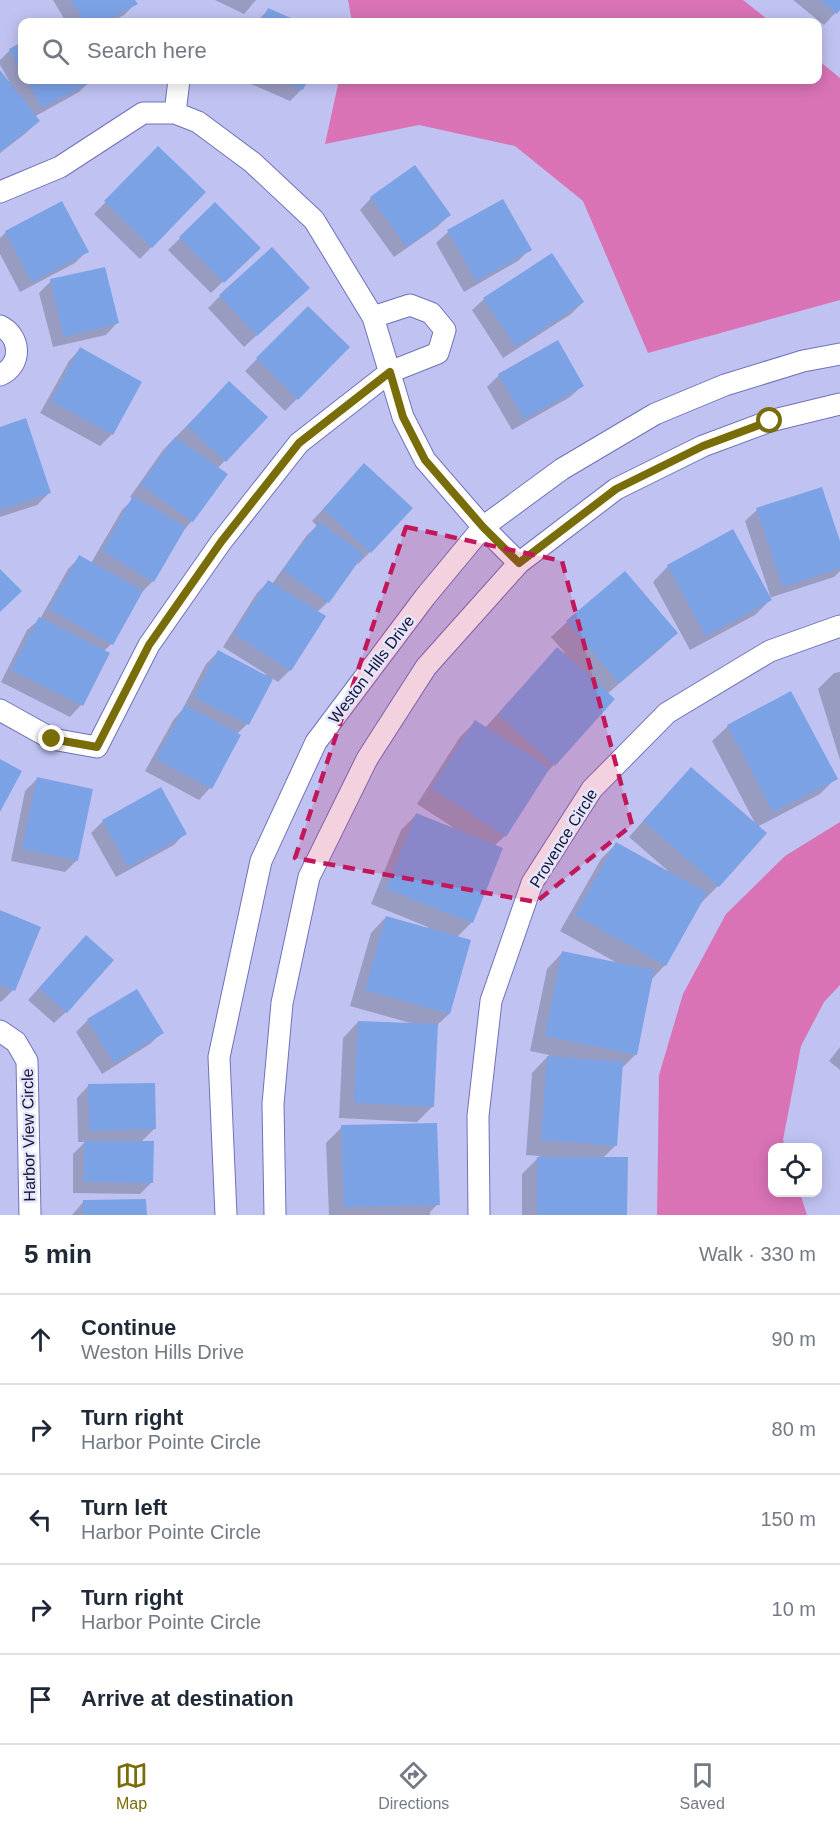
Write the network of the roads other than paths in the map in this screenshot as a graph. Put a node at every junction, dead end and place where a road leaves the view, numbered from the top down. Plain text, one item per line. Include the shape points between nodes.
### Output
1 (179, 84) edge
2 (175, 113) junction
3 (0, 192) edge
4 (373, 317) junction
5 (0, 326) edge
6 (840, 354) edge
7 (390, 372) junction
8 (0, 375) edge
9 (840, 404) edge
10 (483, 527) junction
11 (519, 563) junction
12 (840, 626) edge
13 (0, 710) edge
14 (0, 1031) edge
15 (30, 1215) edge
16 (226, 1215) edge
17 (274, 1215) edge
18 (479, 1215) edge

1 - 2 street
2 - 3 street via 142,113 60,167
2 - 4 street via 198,122 252,162 314,220
4 - 7 street
4 - 7 street via 410,305 431,313 445,330 438,353
5 - 8 street via 14,337 17,347 11,367
6 - 10 street, Weston Hills Drive via 725,385 654,414 562,469
7 - 10 street via 403,417 425,460
7 - 13 street via 299,443 221,542 149,645 97,747 52,739
9 - 11 street via 770,421 703,446 616,489
10 - 11 street
10 - 16 street, Weston Hills Drive via 316,742 261,861 219,1057
11 - 17 street via 426,668 366,759 309,877 282,1003 273,1104
12 - 18 street, Provence Circle via 770,651 667,713 592,789 532,883 491,1001 478,1116
14 - 15 street, Harbor View Circle via 16,1042 27,1061

